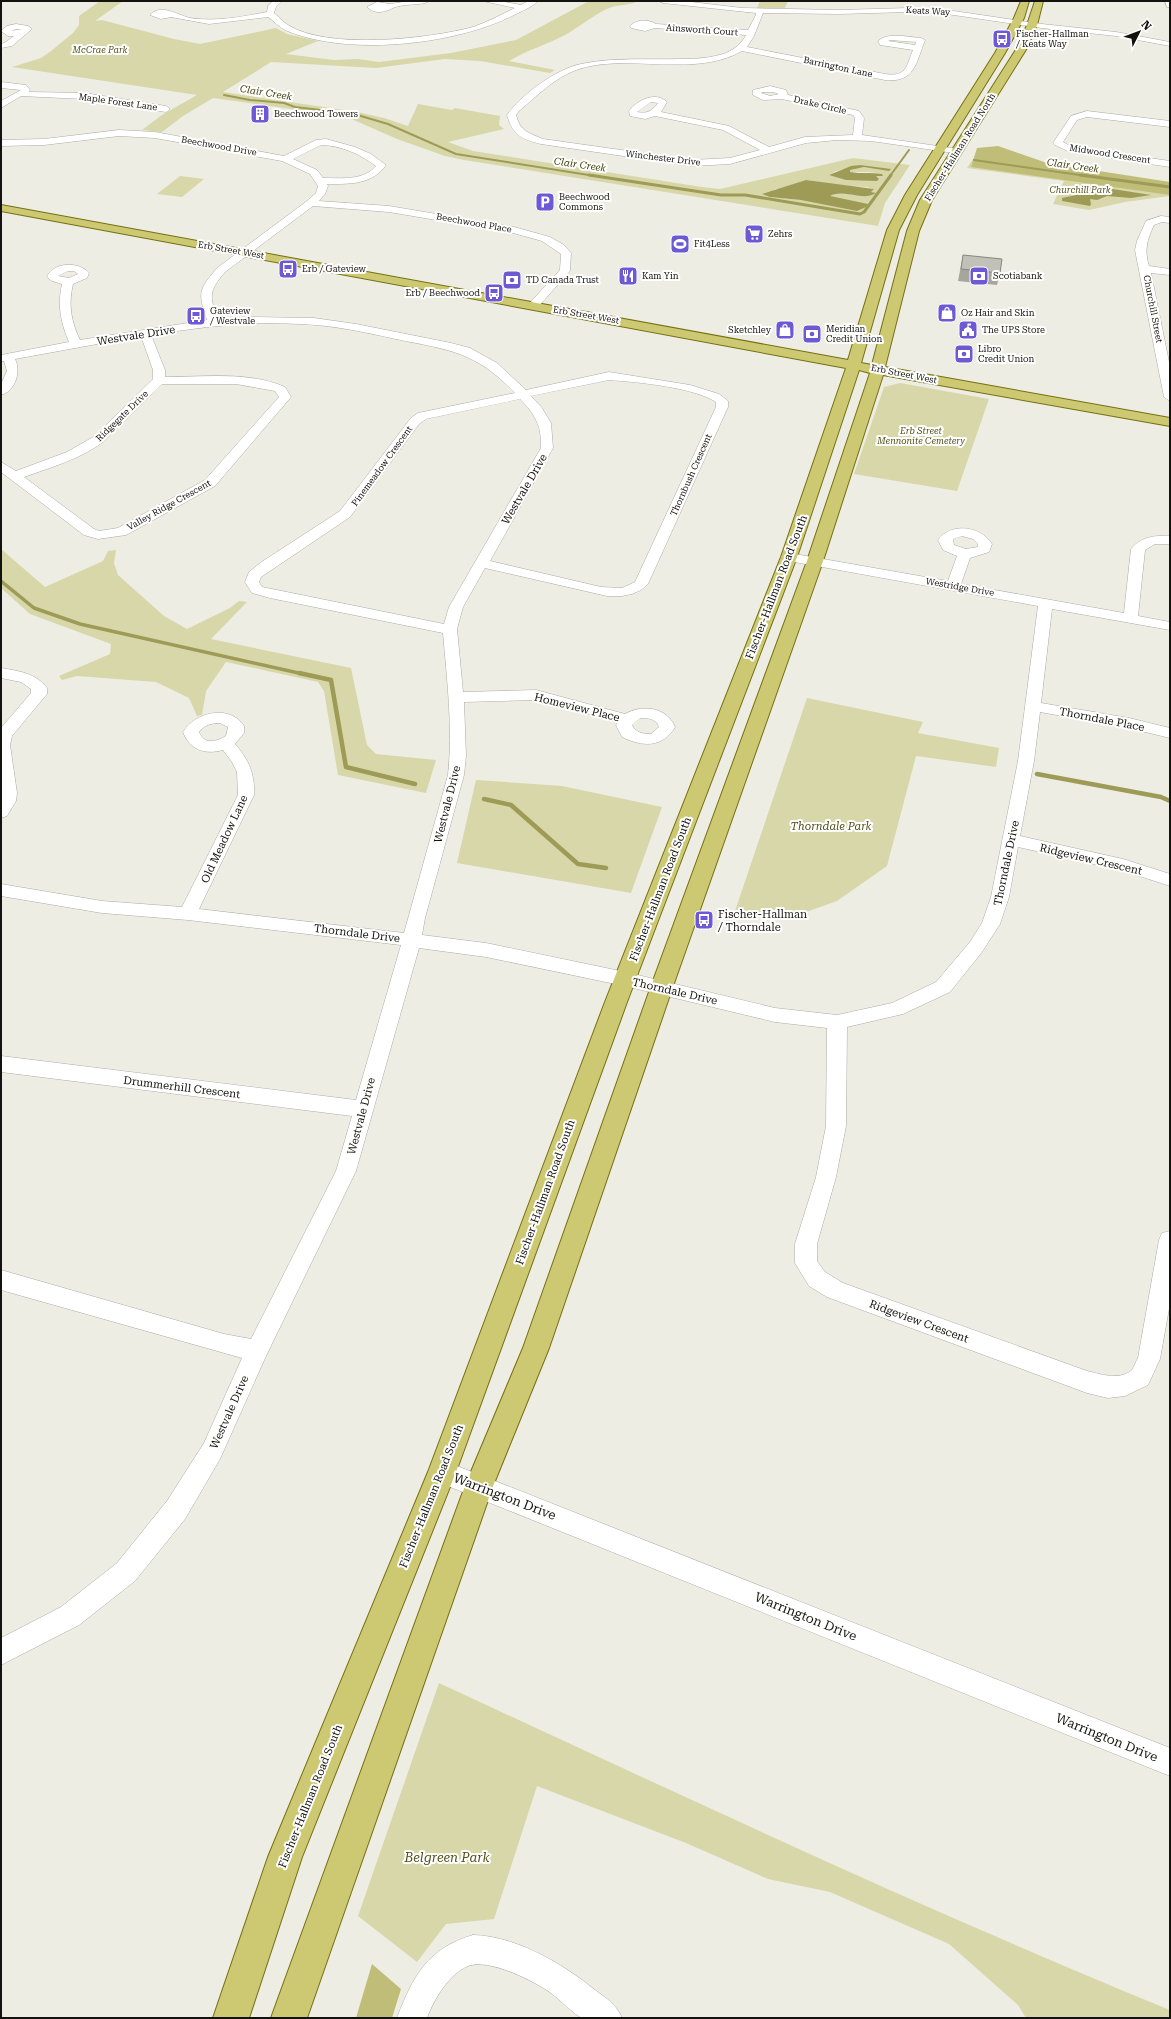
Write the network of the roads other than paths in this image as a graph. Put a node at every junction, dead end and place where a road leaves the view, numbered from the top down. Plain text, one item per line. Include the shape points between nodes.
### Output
1 (278, 1) edge
2 (425, 1) edge
3 (487, 1) edge
4 (534, 1) edge
5 (663, 1) edge
6 (841, 1) edge
7 (1025, 1) edge
8 (1039, 1) edge
9 (1169, 1) edge
10 (694, 3) edge
11 (1170, 5) edge
12 (390, 6) dead end
13 (522, 7) junction
14 (758, 10) junction
15 (839, 12) junction
16 (270, 14) junction
17 (171, 15) dead end
18 (1016, 22) junction
19 (1032, 25) junction
20 (654, 26) dead end
21 (24, 32) dead end
22 (750, 33) junction
23 (1170, 37) edge
24 (1166, 43) edge
25 (1, 46) edge
26 (741, 48) junction
27 (917, 48) dead end
28 (588, 56) dead end
29 (604, 62) junction
30 (1, 85) edge
31 (22, 94) junction
32 (782, 96) dead end
33 (1, 105) edge
34 (166, 109) dead end
35 (655, 113) dead end
36 (1170, 124) edge
37 (857, 137) junction
38 (1, 143) edge
39 (939, 149) junction
40 (770, 151) junction
41 (958, 152) junction
42 (285, 159) junction
43 (1170, 164) edge
44 (322, 181) junction
45 (311, 204) junction
46 (1, 208) edge
47 (1170, 220) edge
48 (245, 253) junction
49 (1145, 268) junction
50 (1170, 272) edge
51 (68, 282) dead end
52 (534, 306) junction
53 (214, 323) junction
54 (145, 333) junction
55 (76, 345) junction
56 (4, 357) edge
57 (854, 364) junction
58 (878, 369) junction
59 (159, 380) junction
60 (1, 391) edge
61 (523, 394) junction
62 (1170, 397) edge
63 (1170, 422) edge
64 (1, 466) edge
65 (16, 476) junction
66 (1170, 540) edge
67 (965, 554) dead end
68 (789, 557) junction
69 (815, 561) junction
70 (482, 563) junction
71 (953, 586) junction
72 (1046, 603) junction
73 (1131, 618) junction
74 (1170, 626) edge
75 (450, 629) junction
76 (1, 673) edge
77 (456, 697) junction
78 (1033, 706) junction
79 (627, 719) dead end
80 (1170, 733) edge
81 (226, 743) dead end
82 (1, 812) edge
83 (1011, 840) junction
84 (1170, 880) edge
85 (1, 890) edge
86 (188, 914) junction
87 (412, 940) junction
88 (625, 979) junction
89 (661, 989) junction
90 (837, 1022) junction
91 (1, 1064) edge
92 (363, 1109) junction
93 (1170, 1240) edge
94 (1, 1280) edge
95 (257, 1351) junction
96 (442, 1472) junction
97 (479, 1486) junction
98 (1, 1652) edge
99 (1170, 1762) edge
100 (231, 2018) edge
101 (289, 2018) edge
102 (412, 2018) edge
103 (607, 2018) edge

1 - 16 street via 272,6
2 - 12 street
3 - 13 street
4 - 13 street
5 - 10 street, Keats Way
6 - 15 street
7 - 18 main road, Fischer-Hallman Road North
8 - 19 main road, Fischer-Hallman Road North
9 - 11 street
10 - 14 street, Keats Way
13 - 16 street via 492,23 455,34 380,42 310,36 276,22
14 - 15 street, Keats Way
14 - 22 street via 760,15
15 - 18 street, Keats Way
16 - 17 street via 213,23 188,21
18 - 19 street, Keats Way
18 - 39 main road, Fischer-Hallman Road North via 1000,53
19 - 24 street, Keats Way via 1116,34
19 - 41 main road, Fischer-Hallman Road North via 1022,48
20 - 22 street, Ainsworth Court
21 - 25 street via 9,44
22 - 26 street
23 - 24 street
26 - 27 street, Barrington Lane via 896,78 905,76 908,72
26 - 29 street, Winchester Drive via 729,54 692,61
28 - 29 street, Winchester Drive
29 - 40 street, Winchester Drive via 576,63 559,75 511,114 515,128 523,134 550,142 692,163 730,161
30 - 31 street via 23,87 26,90
31 - 33 street
31 - 34 street, Maple Forest Lane via 84,96
32 - 37 street, Drake Circle via 856,114 860,118
35 - 40 street via 726,128
36 - 43 street, Midwood Crescent via 1079,115 1074,118 1058,143 1070,149
37 - 39 street, Winchester Drive
37 - 40 street, Winchester Drive via 820,138
38 - 42 street, Beechwood Drive via 23,144 105,134 136,134
39 - 41 street, Winchester Drive
39 - 57 main road, Fischer-Hallman Road North via 905,204 893,230
41 - 58 main road, Fischer-Hallman Road North via 926,200 913,231
42 - 44 street, Beechwood Drive via 314,172
42 - 44 street via 325,141 335,142 374,159 381,165 378,171 367,177
44 - 45 street via 320,194
45 - 48 street
45 - 52 street, Beechwood Place via 389,209 514,230 546,239 566,253 565,271
46 - 48 main road, Erb Street West
47 - 49 street via 1150,223 1141,240 1139,252
48 - 52 main road, Erb Street West
48 - 53 street via 221,270 205,292 205,301
49 - 50 street, Churchill Street
49 - 62 street, Churchill Street
51 - 55 street via 64,296 64,313
52 - 57 main road, Erb Street West
53 - 54 street, Westvale Drive
53 - 61 street, Westvale Drive via 285,320 320,322 452,346 476,354 493,364
54 - 55 street, Westvale Drive
54 - 59 street via 159,370
55 - 56 street, Westvale Drive
56 - 60 street via 14,368 14,374
57 - 58 main road, Erb Street West
57 - 68 main road, Fischer-Hallman Road South
58 - 63 main road, Erb Street West
58 - 69 main road
59 - 65 street, Ridgegate Drive via 88,447
59 - 65 street, Valley Ridge Crescent via 243,382 279,388 285,397 214,480 121,532 98,535 89,532
61 - 70 street, Westvale Drive via 545,422 549,434 547,448
61 - 70 street, Thornbush Crescent via 593,379 622,377 717,396 722,401 722,407 641,584 634,589 614,593 601,591
61 - 75 street, Pinemeadow Crescent via 430,414 415,421 345,514 264,567 254,575 252,582 257,590 275,595
64 - 65 street, Valley Ridge Crescent
66 - 73 street via 1145,542 1138,549
67 - 71 street
68 - 69 street, Westridge Drive
68 - 88 main road, Fischer-Hallman Road South
69 - 71 street, Westridge Drive
69 - 89 main road
70 - 75 street, Westvale Drive via 456,607
71 - 72 street, Westridge Drive
72 - 73 street, Westridge Drive
72 - 78 street, Thorndale Drive
73 - 74 street, Westridge Drive
75 - 77 street, Westvale Drive
76 - 82 street via 25,678 39,688 38,694 4,735 2,745 9,793 8,801
77 - 79 street, Homeview Place via 536,695
77 - 87 street, Westvale Drive via 456,775
78 - 80 street, Thorndale Place
78 - 83 street, Thorndale Drive
81 - 86 street, Old Meadow Lane via 242,764 247,779 246,796
83 - 84 street, Ridgeview Crescent via 1123,865
83 - 90 street, Thorndale Drive via 1000,897 991,924 976,947 943,987 896,1009
85 - 86 street, Thorndale Drive via 102,907
86 - 87 street, Thorndale Drive
87 - 88 street, Thorndale Drive via 486,950
87 - 92 street, Westvale Drive
88 - 89 street, Thorndale Drive
88 - 96 main road, Fischer-Hallman Road South
89 - 90 street, Thorndale Drive via 775,1015
89 - 97 main road via 536,1348
90 - 93 street, Ridgeview Crescent via 836,1126 826,1177 806,1244 806,1263 817,1279 835,1290 1086,1382 1108,1387 1125,1385 1140,1377 1149,1359
91 - 92 street, Drummerhill Crescent
92 - 95 street, Westvale Drive via 346,1171
94 - 95 street via 224,1344
95 - 98 street, Westvale Drive via 212,1451 176,1510 126,1572 70,1616
96 - 97 street, Warrington Drive
96 - 100 main road, Fischer-Hallman Road South via 285,1857
97 - 99 street, Warrington Drive
97 - 101 main road
102 - 103 street via 441,1967 473,1950 500,1954 548,1974

